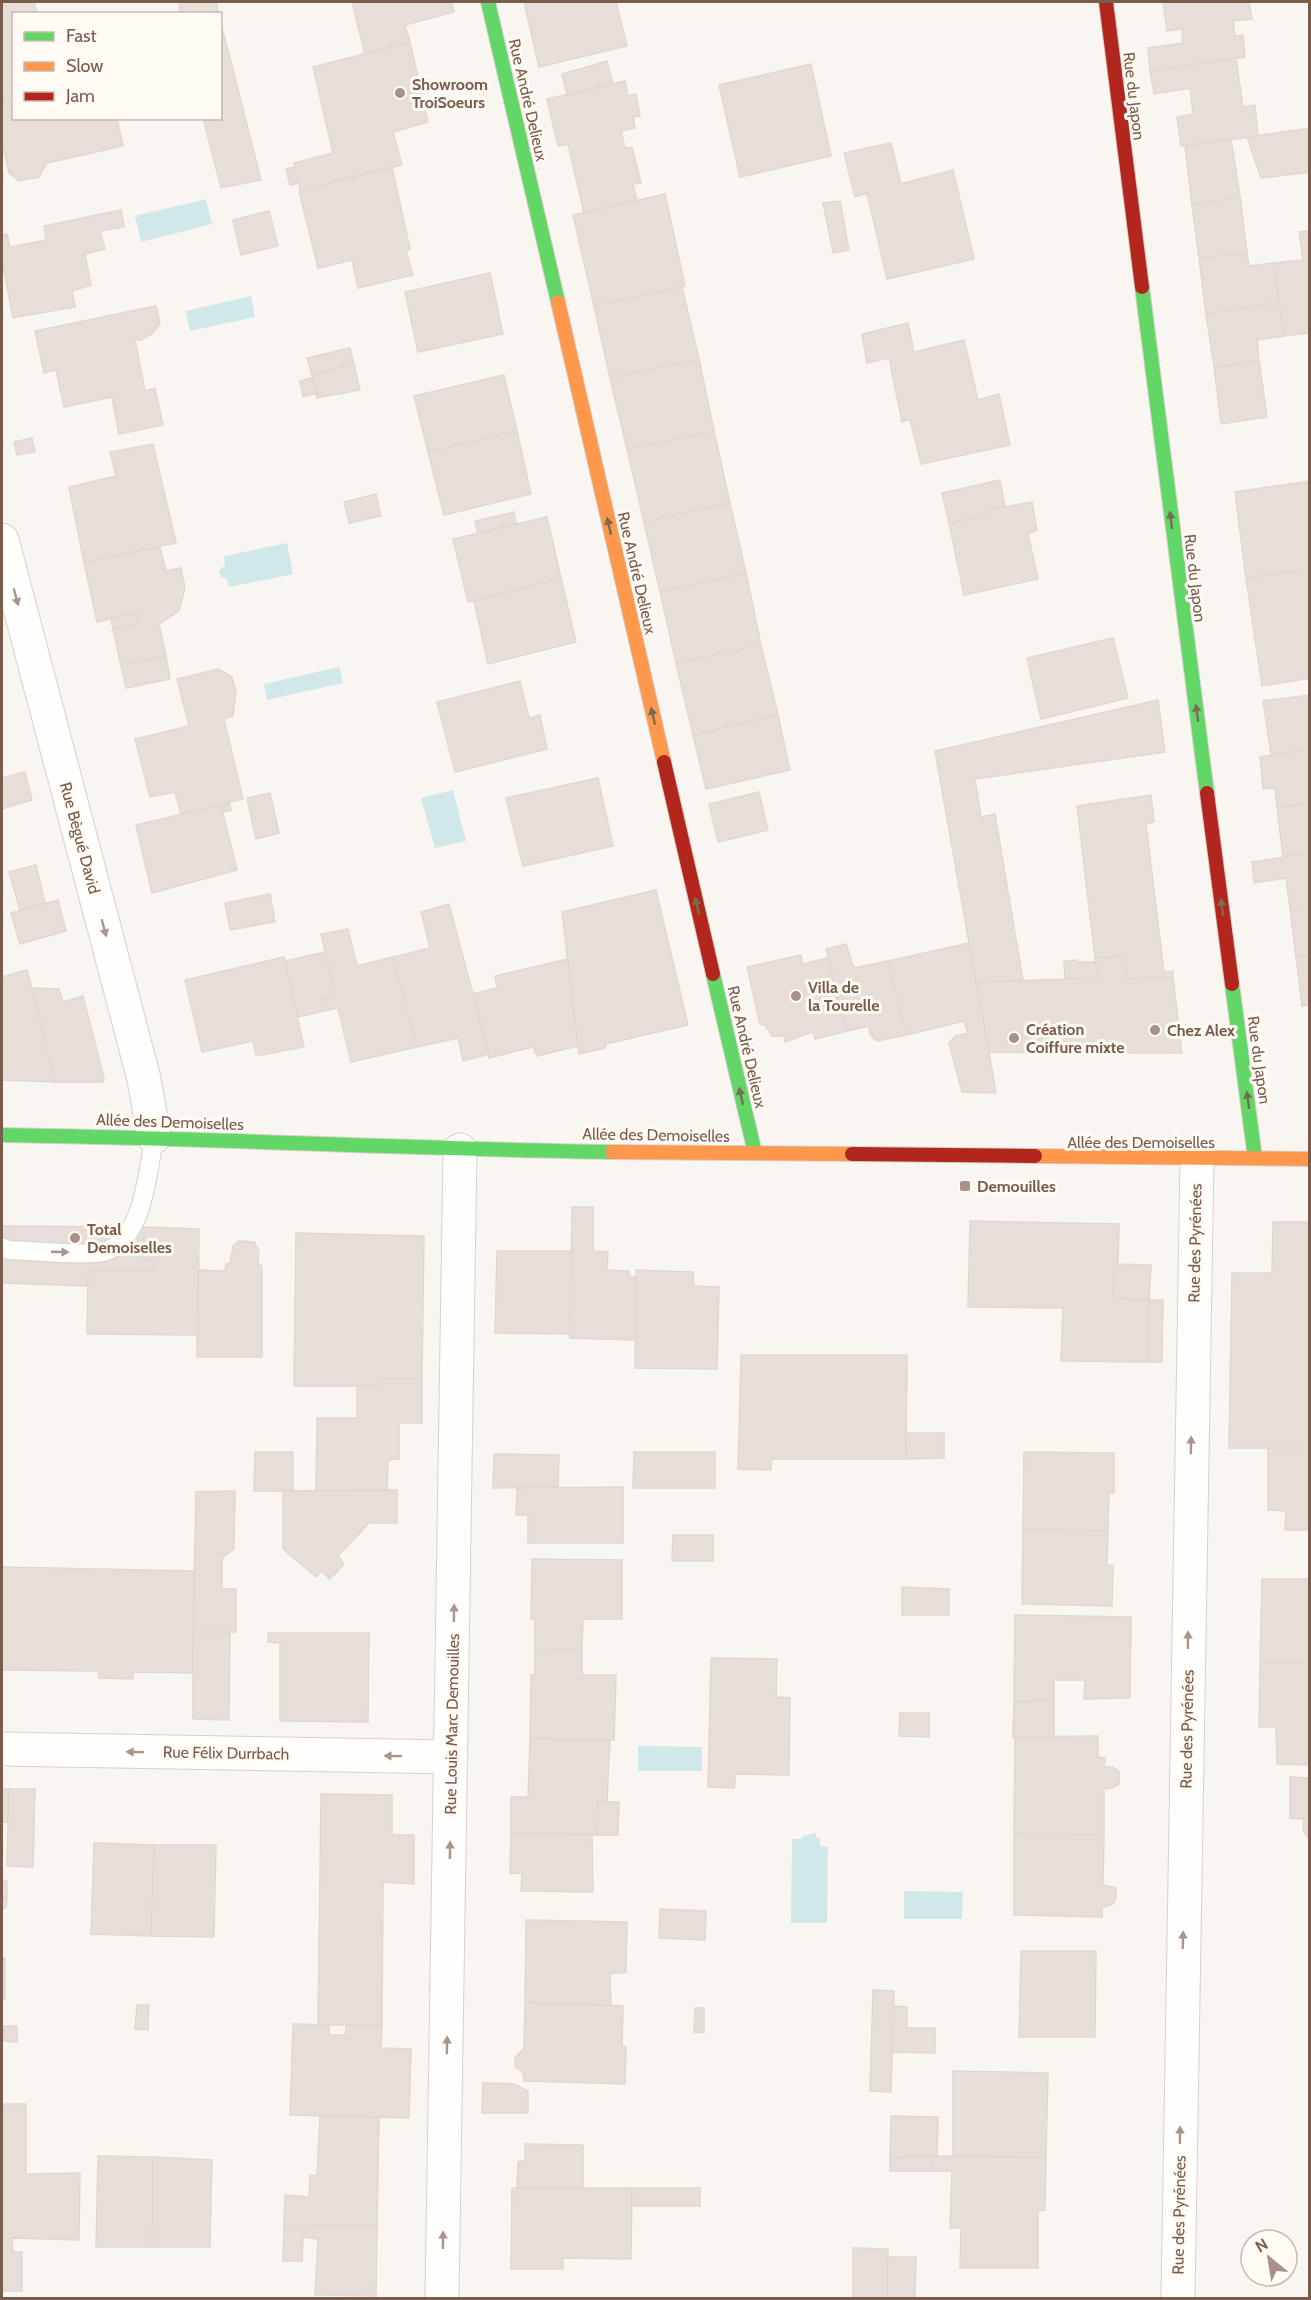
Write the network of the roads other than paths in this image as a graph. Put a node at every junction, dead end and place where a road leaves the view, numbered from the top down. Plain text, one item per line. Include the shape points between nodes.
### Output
1 (488, 2) edge
2 (1106, 2) edge
3 (2, 540) edge
4 (2, 1135) edge
5 (154, 1137) junction
6 (460, 1149) junction
7 (755, 1153) junction
8 (1256, 1158) junction
9 (1197, 1159) junction
10 (1310, 1159) edge
11 (2, 1247) edge
12 (2, 1749) edge
13 (451, 1757) junction
14 (442, 2298) edge
15 (1178, 2298) edge

7 -> 1 street, Rue André Delieux
8 -> 2 street, Rue du Japon
3 -> 5 street, Rue Bègué David via 144,1079
4 - 5 street, Allée des Demoiselles
5 - 6 street, Allée des Demoiselles
11 -> 5 lane via 98,1253 118,1244 132,1227 142,1204
6 - 7 street, Allée des Demoiselles
13 -> 6 street, Rue Louis Marc Demouilles
7 - 9 street, Allée des Demoiselles
8 - 9 street, Allée des Demoiselles
8 - 10 street, Allée des Demoiselles
15 -> 9 street, Rue des Pyrénées
13 -> 12 street, Rue Félix Durrbach
14 -> 13 street, Rue Louis Marc Demouilles

